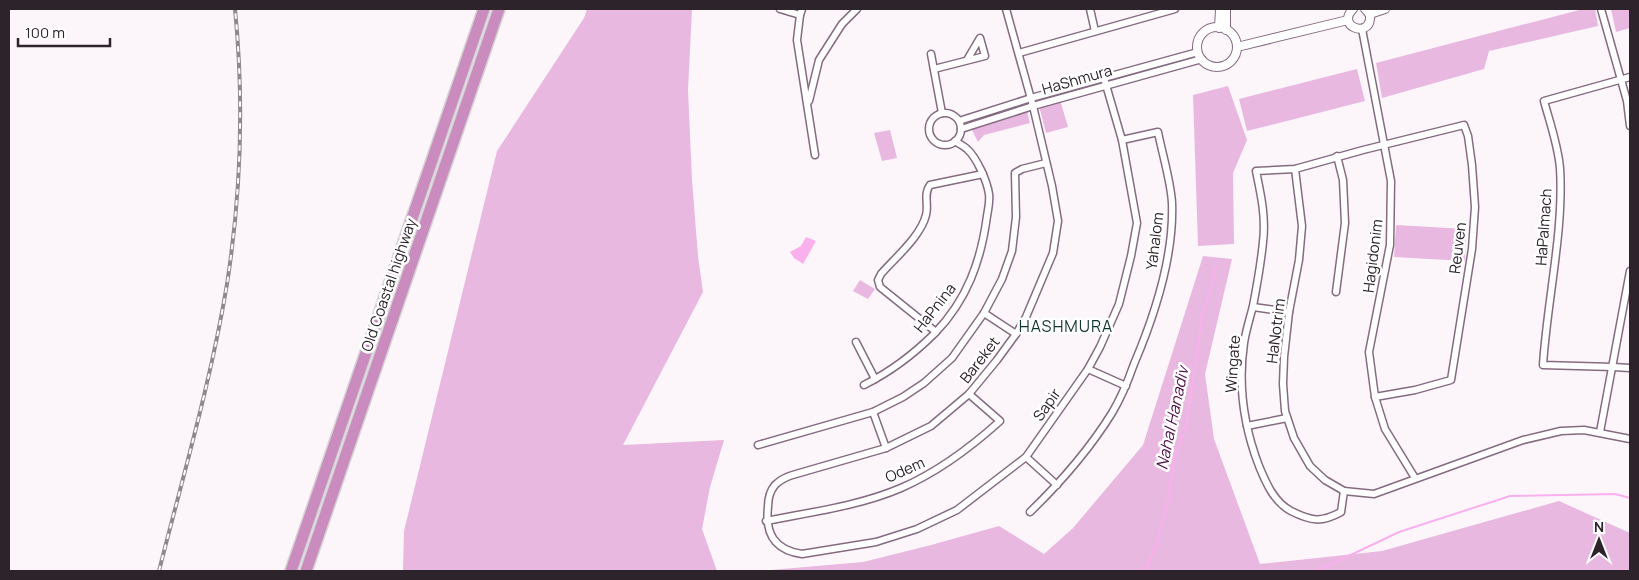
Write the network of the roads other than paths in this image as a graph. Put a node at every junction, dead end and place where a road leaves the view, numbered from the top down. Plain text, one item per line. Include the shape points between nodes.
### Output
1 (484, 9) edge
2 (499, 9) edge
3 (780, 9) edge
4 (857, 9) edge
5 (1006, 9) edge
6 (1090, 9) edge
7 (1175, 9) edge
8 (1353, 9) edge
9 (1385, 9) edge
10 (1600, 9) edge
11 (1220, 10) edge
12 (1367, 11) edge
13 (801, 12) edge
14 (1348, 20) junction
15 (1223, 29) junction
16 (1362, 29) junction
17 (1095, 31) junction
18 (1237, 47) junction
19 (1019, 51) junction
20 (931, 54) dead end
21 (1200, 56) junction
22 (967, 60) dead end
23 (934, 69) junction
24 (1630, 77) edge
25 (1104, 78) junction
26 (1621, 79) junction
27 (1106, 85) junction
28 (1031, 98) junction
29 (808, 104) junction
30 (1033, 106) junction
31 (942, 112) junction
32 (959, 121) junction
33 (1630, 126) edge
34 (961, 129) junction
35 (1122, 140) junction
36 (955, 141) junction
37 (1384, 144) junction
38 (815, 155) dead end
39 (1337, 156) junction
40 (1046, 163) junction
41 (1295, 169) junction
42 (982, 174) junction
43 (1630, 271) edge
44 (1336, 292) dead end
45 (1253, 307) junction
46 (1289, 312) junction
47 (984, 313) junction
48 (936, 332) junction
49 (1016, 334) junction
50 (856, 342) dead end
51 (1613, 366) junction
52 (1630, 368) edge
53 (1088, 369) junction
54 (875, 380) junction
55 (864, 385) dead end
56 (1126, 386) junction
57 (970, 394) junction
58 (1375, 397) junction
59 (873, 412) junction
60 (1286, 418) junction
61 (1247, 426) junction
62 (1600, 432) junction
63 (1630, 439) edge
64 (758, 446) dead end
65 (886, 448) junction
66 (1026, 457) junction
67 (1415, 478) junction
68 (1057, 485) junction
69 (1344, 491) junction
70 (1030, 512) dead end
71 (766, 521) junction
72 (292, 571) edge
73 (306, 571) edge

1 - 72 highway, Old Coastal highway
2 - 73 highway, Old Coastal highway
3 - 13 street
4 - 29 street via 842,24 819,60
5 - 19 street, Bareket
6 - 17 street
7 - 17 street
8 - 14 street
9 - 12 street
10 - 26 street
11 - 15 street
12 - 16 street via 1370,21
13 - 29 street via 797,40
14 - 16 street via 1352,26
14 - 18 street
15 - 18 street via 1235,38
15 - 21 street via 1210,29 1202,35 1198,44
16 - 37 street, Hagidonim
17 - 19 street
18 - 21 street via 1234,58 1220,67 1212,66
19 - 28 street, Bareket
20 - 23 street
21 - 25 street, HaShmura
21 - 27 street, HaShmura
22 - 23 street
23 - 31 street
24 - 26 street
25 - 27 street, Sapir
25 - 28 street, HaShmura
26 - 33 street
26 - 51 street, HaPalmach via 1544,101 1560,167 1560,210 1543,365
27 - 30 street, HaShmura
27 - 35 street, Sapir
28 - 30 street, Bareket
28 - 32 street, HaShmura
29 - 38 street
30 - 34 street, HaShmura
30 - 40 street, Bareket
31 - 32 street
31 - 36 street via 930,122 930,135 941,144
32 - 34 street
34 - 36 street
35 - 53 street, Sapir via 1137,223 1119,304
35 - 56 street, Yahalom via 1158,132 1172,202 1171,231 1160,288
36 - 42 street, HaPnina via 968,150
37 - 39 street
37 - 58 street, Hagidonim via 1391,181 1390,245 1369,352
37 - 58 street, Reuven via 1464,124 1470,146 1476,207 1451,380
39 - 41 street
39 - 44 street via 1343,180 1345,224
40 - 47 street via 1015,173 1016,217 1012,251
40 - 49 street, Bareket via 1058,221 1053,253
41 - 45 street, Wingate via 1256,171 1264,209 1263,241
41 - 46 street, HaNotrim via 1302,226
42 - 48 street, HaPnina via 990,195 979,261 963,296
42 - 48 street via 930,185 926,190 927,214 922,226 878,280 880,287
43 - 51 street
45 - 46 street
45 - 61 street, Wingate via 1242,366
46 - 60 street, HaNotrim via 1283,384
47 - 49 street
47 - 59 street via 952,358 924,383
48 - 54 street, HaPnina
49 - 57 street, Bareket
50 - 54 street
51 - 52 street
51 - 62 street
53 - 56 street
53 - 66 street, Sapir
54 - 55 street, HaPnina
56 - 68 street, Yahalom via 1085,452
57 - 65 street, Bareket via 931,426
57 - 71 street, Odem via 1000,421 976,443 938,469 900,488 863,501
58 - 67 street, Hagidonim via 1385,429
59 - 64 street
59 - 65 street
60 - 61 street
60 - 69 street, HaNotrim via 1310,466
61 - 69 street, Wingate via 1267,487 1284,508 1306,519 1328,519 1340,512
62 - 63 street, HaNotrim
62 - 67 street, HaNotrim via 1561,431 1523,440
65 - 71 street, Bareket via 784,478 768,496
66 - 68 street
66 - 71 street, Sapir via 957,510 917,529 876,542 802,554 791,552 772,538
67 - 69 street, HaNotrim via 1374,494
68 - 70 street, Yahalom

